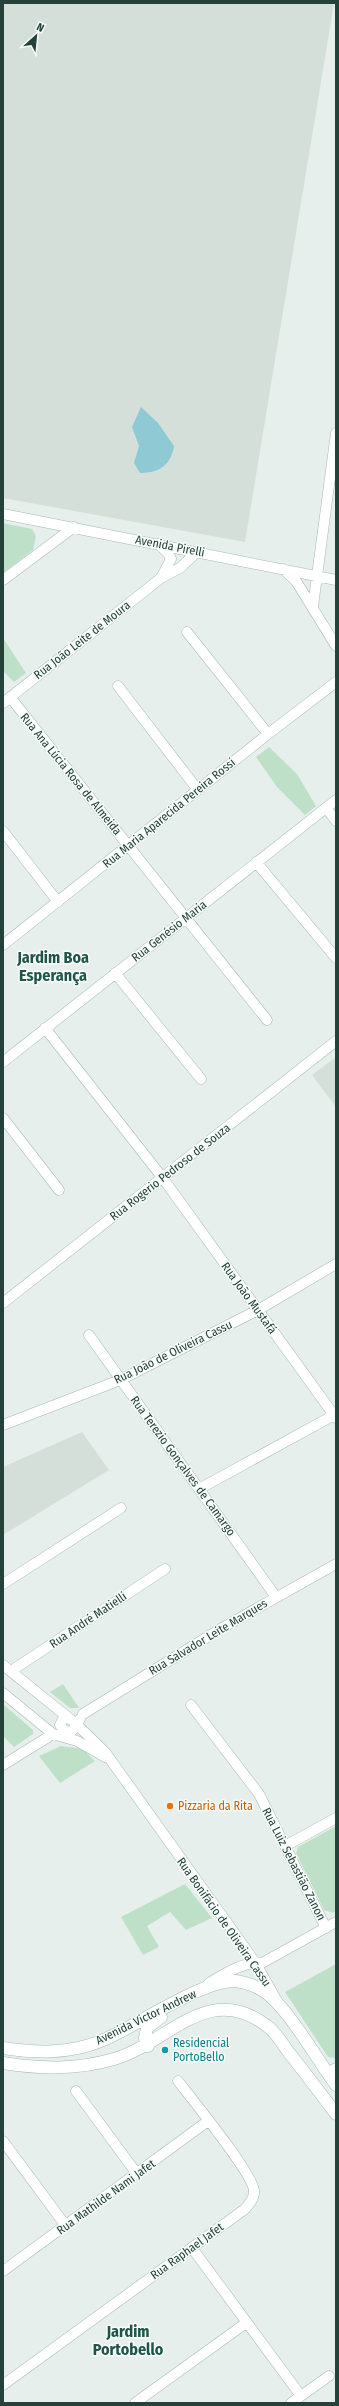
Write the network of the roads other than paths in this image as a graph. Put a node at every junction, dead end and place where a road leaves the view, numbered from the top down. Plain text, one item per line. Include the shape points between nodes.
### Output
1 (336, 433) edge
2 (334, 452) edge
3 (3, 514) edge
4 (74, 527) junction
5 (156, 543) junction
6 (198, 552) junction
7 (283, 568) junction
8 (313, 575) junction
9 (160, 578) junction
10 (3, 580) edge
11 (336, 580) edge
12 (311, 604) junction
13 (187, 632) dead end
14 (336, 646) edge
15 (336, 682) edge
16 (118, 686) dead end
17 (6, 700) edge
18 (268, 734) junction
19 (198, 790) junction
20 (336, 800) edge
21 (326, 808) junction
22 (336, 821) edge
23 (3, 831) edge
24 (129, 846) junction
25 (256, 862) junction
26 (58, 902) junction
27 (186, 918) junction
28 (3, 945) edge
29 (336, 958) edge
30 (115, 974) junction
31 (267, 1020) dead end
32 (45, 1028) junction
33 (336, 1041) edge
34 (3, 1062) edge
35 (201, 1079) dead end
36 (3, 1118) edge
37 (162, 1177) junction
38 (59, 1190) dead end
39 (336, 1264) edge
40 (3, 1302) edge
41 (258, 1310) junction
42 (89, 1335) dead end
43 (120, 1380) junction
44 (335, 1416) edge
45 (3, 1425) edge
46 (199, 1489) junction
47 (122, 1508) dead end
48 (336, 1564) edge
49 (165, 1569) dead end
50 (3, 1584) edge
51 (276, 1597) junction
52 (3, 1665) edge
53 (11, 1672) junction
54 (3, 1693) edge
55 (191, 1705) dead end
56 (70, 1723) junction
57 (53, 1734) junction
58 (110, 1760) junction
59 (3, 1765) edge
60 (336, 1818) edge
61 (285, 1846) junction
62 (336, 1922) edge
63 (326, 1928) junction
64 (255, 1962) junction
65 (191, 1994) junction
66 (170, 2006) junction
67 (281, 2007) junction
68 (279, 2039) junction
69 (146, 2044) junction
70 (3, 2048) edge
71 (3, 2063) edge
72 (332, 2071) edge
73 (178, 2081) dead end
74 (336, 2085) edge
75 (76, 2091) dead end
76 (336, 2114) edge
77 (208, 2121) junction
78 (3, 2140) edge
79 (137, 2174) junction
80 (66, 2226) junction
81 (192, 2248) junction
82 (3, 2272) edge
83 (246, 2323) junction
84 (329, 2376) dead end
85 (3, 2386) edge
86 (301, 2396) junction
87 (135, 2403) edge
88 (291, 2403) edge

1 - 2 street
2 - 8 street via 319,552
3 - 4 street, Avenida Pirelli
4 - 5 street, Avenida Pirelli
4 - 10 street
5 - 6 street, Avenida Pirelli
5 - 9 street, Rua João Leite de Moura via 168,552 171,559
6 - 7 street, Avenida Pirelli
6 - 9 street, Rua João Leite de Moura via 180,568
7 - 8 street, Avenida Pirelli
7 - 12 street
8 - 11 street, Avenida Pirelli
8 - 12 street
9 - 17 street, Rua João Leite de Moura
12 - 14 street
13 - 18 street
15 - 18 street, Rua Maria Aparecida Pereira Rossi
16 - 19 street
17 - 24 street, Rua Ana Lúcia Rosa de Almeida
18 - 19 street, Rua Maria Aparecida Pereira Rossi
19 - 24 street, Rua Maria Aparecida Pereira Rossi
20 - 21 street, Rua Genésio Maria
21 - 22 street
21 - 25 street, Rua Genésio Maria
23 - 26 street
24 - 26 street, Rua Maria Aparecida Pereira Rossi
24 - 27 street, Rua Ana Lúcia Rosa de Almeida
25 - 27 street, Rua Genésio Maria
25 - 29 street
26 - 28 street, Rua Maria Aparecida Pereira Rossi
27 - 30 street, Rua Genésio Maria
27 - 31 street, Rua Ana Lúcia Rosa de Almeida
30 - 32 street, Rua Genésio Maria
30 - 35 street
32 - 34 street, Rua Genésio Maria
32 - 37 street, Rua João Mustafá
33 - 37 street, Rua Rogerio Pedroso de Souza
36 - 38 street
37 - 40 street, Rua Rogerio Pedroso de Souza
37 - 41 street, Rua João Mustafá
39 - 41 street, Rua João de Oliveira Cassu
41 - 43 street, Rua João de Oliveira Cassu
41 - 44 street, Rua João Mustafá
42 - 43 street, Rua Terezio Gonçalves de Camargo
43 - 45 street, Rua João de Oliveira Cassu
43 - 46 street, Rua Terezio Gonçalves de Camargo
44 - 46 street
46 - 51 street, Rua Terezio Gonçalves de Camargo
47 - 50 street
48 - 51 street, Rua Salvador Leite Marques
49 - 53 street, Rua André Matielli
51 - 56 street, Rua Salvador Leite Marques
52 - 53 street, Rua Bonifácio de Oliveira Cassu
53 - 56 street, Rua Bonifácio de Oliveira Cassu
54 - 57 street, Rua Bonifácio de Oliveira Cassu
55 - 61 street, Rua Luiz Sebastião Zanon via 258,1794
56 - 57 street, Rua Salvador Leite Marques
56 - 58 street, Rua Bonifácio de Oliveira Cassu via 92,1737
57 - 58 street, Rua Bonifácio de Oliveira Cassu via 77,1741
57 - 59 street, Rua Salvador Leite Marques
58 - 64 street, Rua Bonifácio de Oliveira Cassu
60 - 61 street
61 - 63 street, Rua Luiz Sebastião Zanon
62 - 63 street
63 - 64 street via 262,1963
64 - 65 street via 231,1971
64 - 67 street, Rua Bonifácio de Oliveira Cassu
65 - 66 main road, Avenida Victor Andrew
65 - 67 main road, Avenida Victor Andrew via 225,1982 237,1981 262,1990
66 - 69 main road via 164,2015 149,2025 145,2035
66 - 70 main road, Avenida Victor Andrew via 101,2041 78,2048 35,2052
67 - 72 main road, Rua Bonifácio de Oliveira Cassu
68 - 69 main road, Avenida Victor Andrew via 262,2022 237,2012 215,2010 196,2014
68 - 72 main road via 309,2067
68 - 76 main road
69 - 71 main road, Avenida Victor Andrew via 115,2059 83,2066 36,2068
72 - 74 main road, Rua Bonifácio de Oliveira Cassu
73 - 77 street, Rua Raphael Jafet
75 - 79 street
77 - 79 street, Rua Mathilde Nami Jafet
77 - 81 street, Rua Raphael Jafet via 247,2173 254,2191 251,2202 245,2209
78 - 80 street
79 - 80 street, Rua Mathilde Nami Jafet
80 - 82 street, Rua Mathilde Nami Jafet
81 - 83 street
81 - 85 street, Rua Raphael Jafet
83 - 86 street
83 - 87 street
84 - 86 street
86 - 88 street

